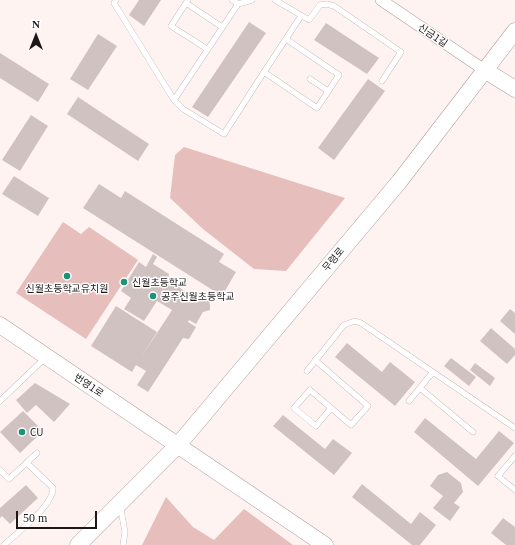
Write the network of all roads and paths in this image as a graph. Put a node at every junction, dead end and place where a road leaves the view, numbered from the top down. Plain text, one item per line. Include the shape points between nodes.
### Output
1 (116, 0) edge
2 (232, 0) edge
3 (252, 0) edge
4 (275, 0) edge
5 (380, 0) edge
6 (187, 1) edge
7 (238, 4) junction
8 (301, 16) junction
9 (222, 27) junction
10 (515, 30) edge
11 (286, 39) junction
12 (206, 49) junction
13 (486, 71) junction
14 (264, 72) junction
15 (310, 79) dead end
16 (382, 81) dead end
17 (515, 89) edge
18 (328, 91) junction
19 (174, 100) junction
20 (0, 325) edge
21 (46, 356) junction
22 (316, 360) junction
23 (307, 371) dead end
24 (433, 372) junction
25 (420, 388) junction
26 (0, 401) edge
27 (409, 401) dead end
28 (331, 408) junction
29 (515, 428) edge
30 (473, 432) dead end
31 (178, 445) junction
32 (38, 453) dead end
33 (515, 456) edge
34 (27, 463) junction
35 (0, 470) edge
36 (515, 490) edge
37 (120, 503) junction
38 (4, 545) edge
39 (78, 545) edge
40 (123, 545) edge
41 (325, 545) edge

1 - 19 lane via 114,4
2 - 7 lane
3 - 7 lane
4 - 8 lane
5 - 13 street, 신금1길
6 - 9 lane
6 - 12 lane via 171,26
7 - 9 lane
8 - 11 lane
8 - 16 lane via 308,20 320,5 334,6 401,52
9 - 12 lane
10 - 13 main road, 무령로
11 - 14 lane
11 - 18 lane via 339,75
12 - 19 lane
13 - 17 main road
13 - 31 main road, 무령로 via 399,182
14 - 18 lane via 317,108
14 - 19 lane via 224,134 183,109
15 - 18 lane
20 - 21 main road, 번영1로
21 - 26 lane
21 - 31 main road, 번영1로
22 - 23 lane
22 - 24 lane via 344,326 355,321
22 - 28 lane via 368,406 350,426
24 - 25 lane
24 - 29 lane
25 - 27 lane
25 - 30 lane
28 - 28 lane via 310,390 294,408 316,426
31 - 37 main road, 무령로
31 - 41 main road
32 - 34 lane
33 - 36 lane via 498,476
34 - 35 lane via 9,479
34 - 38 lane via 53,488 53,494 48,503
37 - 39 main road, 무령로
37 - 40 lane via 126,532

